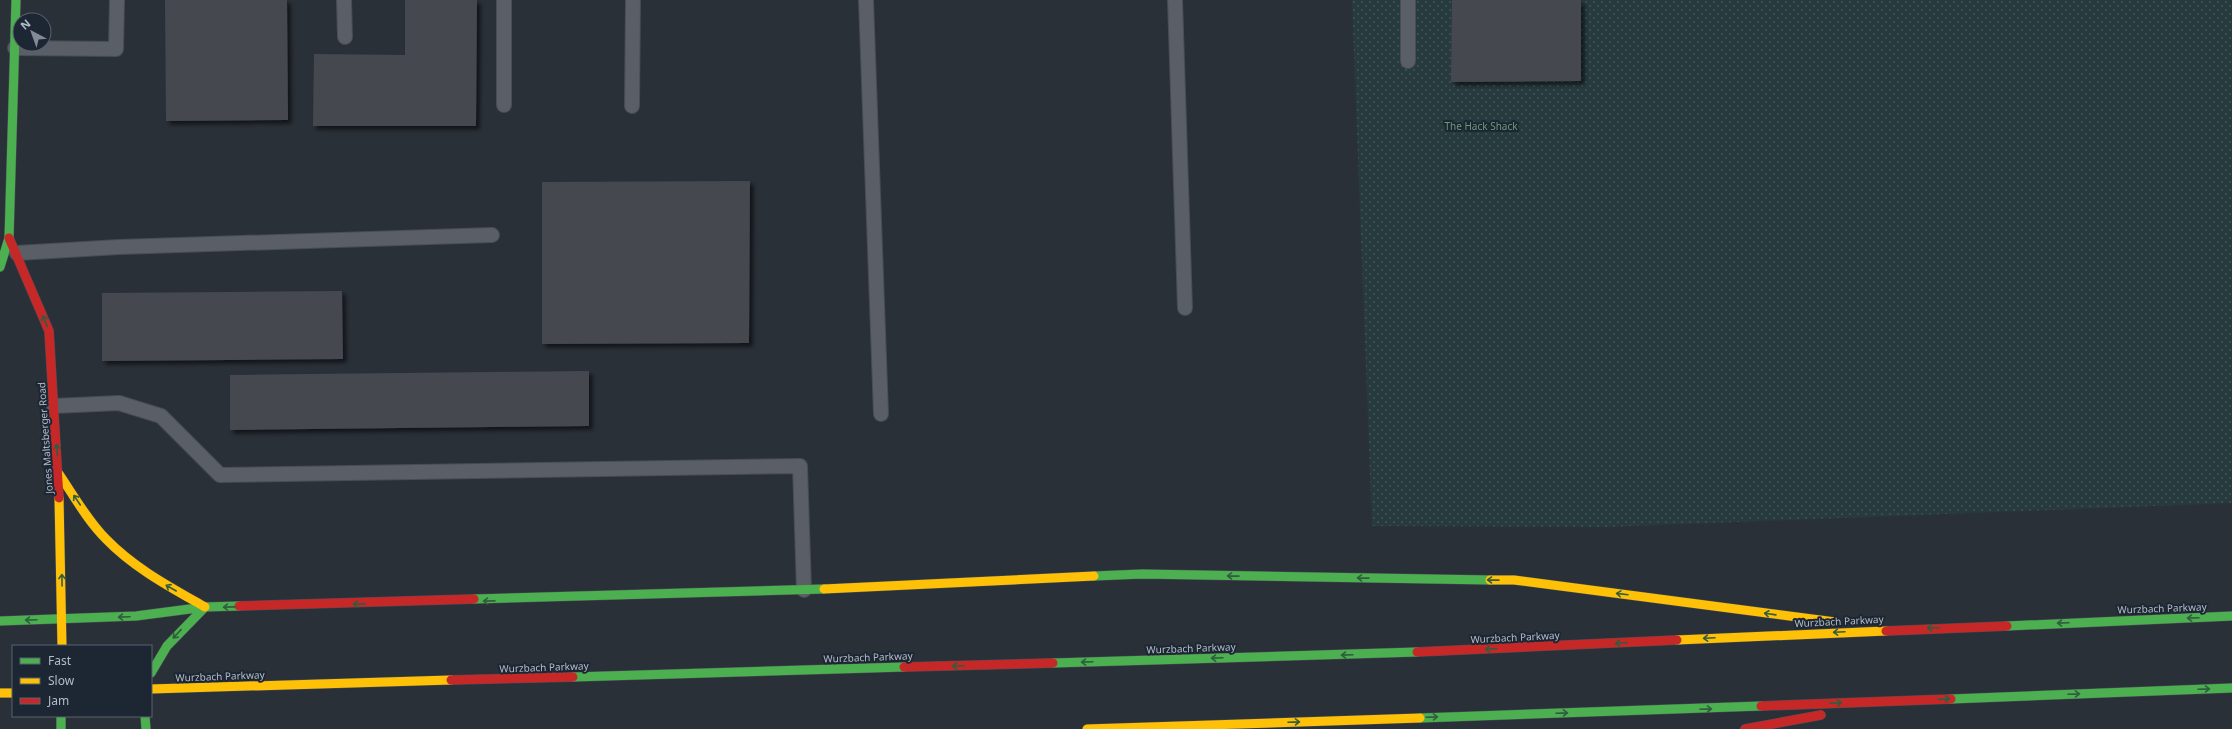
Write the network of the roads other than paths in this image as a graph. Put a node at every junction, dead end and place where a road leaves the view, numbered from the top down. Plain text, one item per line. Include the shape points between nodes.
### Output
1 (16, 0) edge
2 (117, 0) edge
3 (344, 0) edge
4 (504, 0) edge
5 (633, 0) edge
6 (866, 0) edge
7 (1175, 0) edge
8 (1408, 0) edge
9 (16, 12) edge
10 (345, 36) dead end
11 (52, 48) edge
12 (15, 52) edge
13 (1408, 61) dead end
14 (504, 105) dead end
15 (632, 106) dead end
16 (492, 235) dead end
17 (9, 238) junction
18 (18, 253) junction
19 (0, 267) edge
20 (1185, 308) dead end
21 (54, 406) junction
22 (880, 414) dead end
23 (59, 474) junction
24 (804, 590) junction
25 (205, 607) junction
26 (2232, 616) edge
27 (63, 619) junction
28 (0, 620) edge
29 (1892, 630) junction
30 (62, 645) edge
31 (152, 670) edge
32 (2232, 688) edge
33 (152, 689) edge
34 (0, 693) edge
35 (12, 693) edge
36 (1905, 701) junction
37 (61, 717) edge
38 (145, 717) edge
39 (60, 729) edge
40 (146, 729) edge
41 (1087, 729) edge
42 (1745, 729) edge

1 - 9 main road
2 - 11 lane via 116,49
3 - 10 lane
4 - 14 lane
5 - 15 lane
6 - 22 lane
7 - 20 lane
8 - 13 lane
12 - 17 main road
16 - 18 lane via 119,246
17 - 18 main road, Jones Maltsberger Road
17 - 19 main road
21 -> 18 main road, Jones Maltsberger Road via 49,331
23 -> 21 main road, Jones Maltsberger Road
21 - 24 lane via 119,403 161,416 220,475 800,466
25 -> 23 main road via 130,560 94,526
27 -> 23 main road, Jones Maltsberger Road
24 -> 25 main road
29 -> 24 main road via 1514,580 1142,574
25 -> 27 main road via 136,616
25 -> 31 main road via 177,633 156,659
26 -> 29 main road, Wurzbach Parkway
27 -> 28 main road
27 - 30 main road, Jones Maltsberger Road
29 -> 33 main road, Wurzbach Parkway via 1386,653
36 -> 32 main road
34 - 35 main road
41 -> 36 main road
36 - 42 main road
37 - 39 main road
38 - 40 main road

